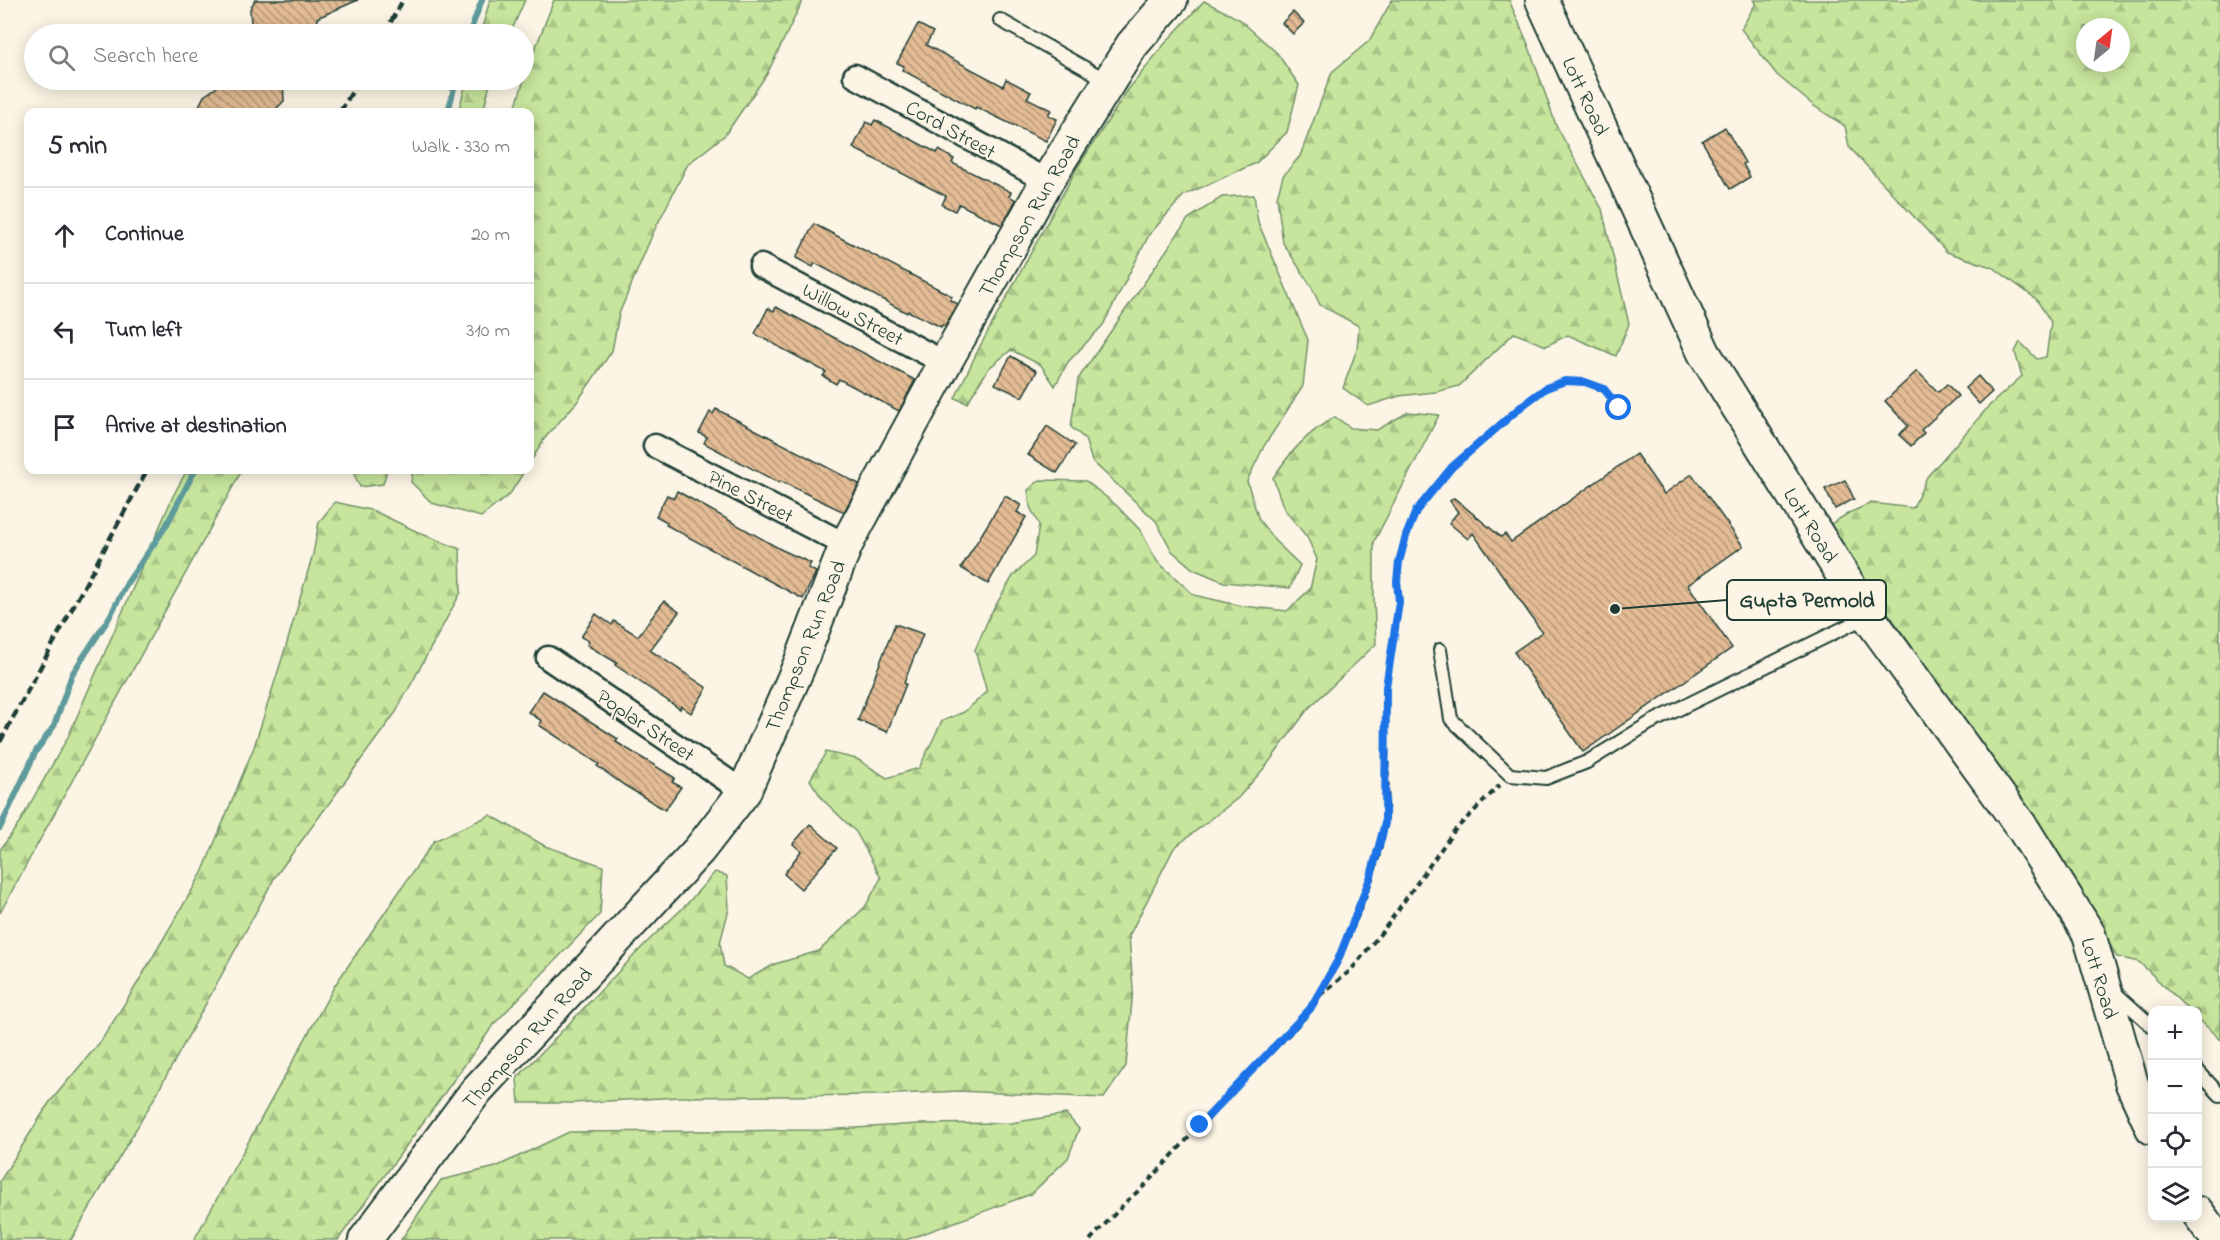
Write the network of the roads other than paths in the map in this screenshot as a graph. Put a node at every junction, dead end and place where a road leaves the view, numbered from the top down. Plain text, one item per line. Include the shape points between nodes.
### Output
1 (1171, 0) edge
2 (1542, 0) edge
3 (1000, 20) dead end
4 (855, 76) dead end
5 (1109, 81) junction
6 (1047, 181) junction
7 (761, 266) dead end
8 (945, 363) junction
9 (655, 446) dead end
10 (846, 545) junction
11 (1868, 616) junction
12 (1440, 650) dead end
13 (548, 658) dead end
14 (744, 792) junction
15 (2102, 982) junction
16 (2148, 1022) edge
17 (2202, 1075) edge
18 (2220, 1095) edge
19 (2148, 1119) edge
20 (2202, 1218) edge
21 (365, 1240) edge
22 (2218, 1240) edge

1 - 5 street, Thompson Run Road via 1132,45
2 - 11 street, Lott Road via 1704,352
3 - 5 lane
4 - 6 street, Cord Street
5 - 6 street, Thompson Run Road
6 - 8 street, Thompson Run Road
7 - 8 street, Willow Street
8 - 10 street, Thompson Run Road
9 - 10 street, Pine Street
10 - 14 street, Thompson Run Road
11 - 12 lane via 1650,723 1587,762 1546,778 1510,776 1451,719
11 - 15 street, Lott Road via 2024,830 2089,934
13 - 14 street, Poplar Street
14 - 21 street, Thompson Run Road via 699,850 476,1091
15 - 16 lane
15 - 19 street, Lott Road via 2132,1084
17 - 18 lane
20 - 22 street

